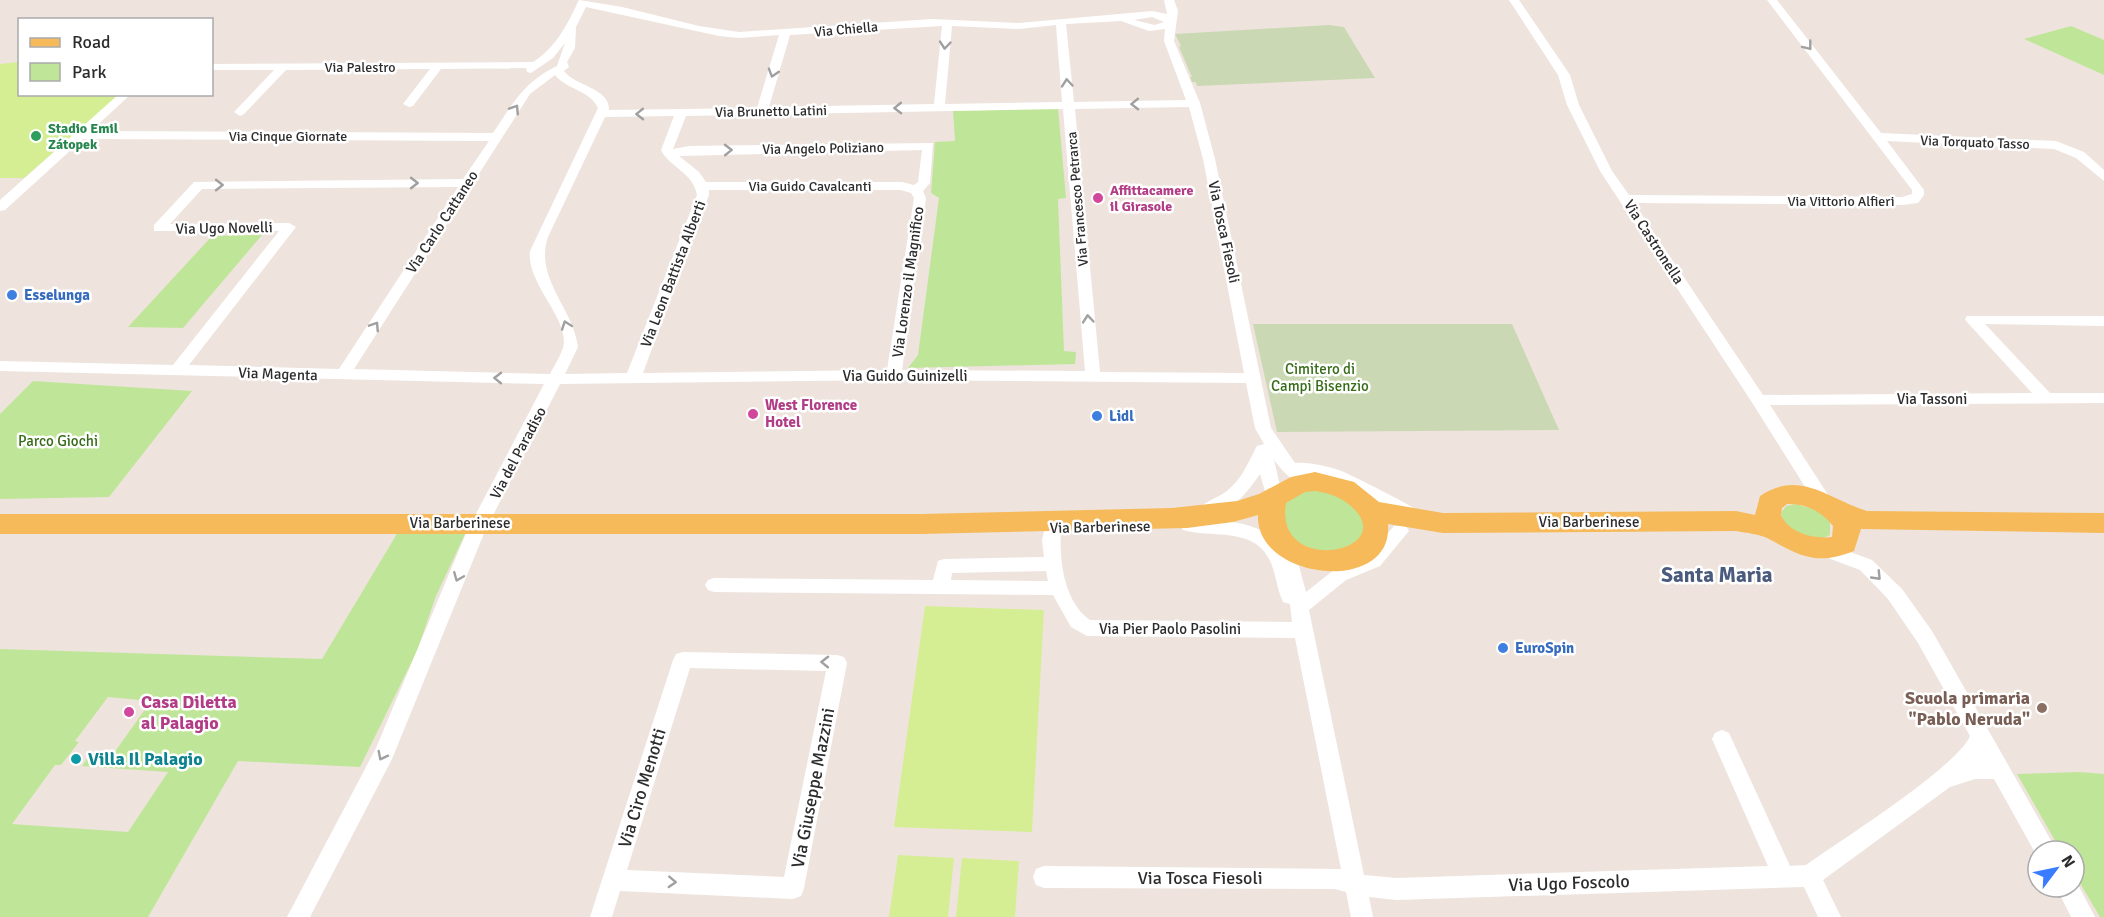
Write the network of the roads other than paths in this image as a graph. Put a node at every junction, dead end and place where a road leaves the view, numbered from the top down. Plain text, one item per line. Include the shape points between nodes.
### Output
1 (1161, 0) edge
2 (1169, 0) edge
3 (1514, 0) edge
4 (1772, 0) edge
5 (581, 1) edge
6 (1143, 19) junction
7 (1061, 22) junction
8 (1170, 22) junction
9 (947, 23) junction
10 (572, 29) junction
11 (785, 34) junction
12 (1169, 40) junction
13 (213, 67) edge
14 (284, 67) junction
15 (437, 67) junction
16 (545, 68) junction
17 (124, 96) edge
18 (1194, 103) junction
19 (409, 104) dead end
20 (1069, 105) junction
21 (939, 108) junction
22 (240, 112) dead end
23 (762, 112) junction
24 (681, 113) junction
25 (604, 114) junction
26 (80, 135) junction
27 (497, 137) junction
28 (1880, 137) junction
29 (669, 154) junction
30 (2104, 177) edge
31 (467, 183) junction
32 (703, 186) junction
33 (916, 190) junction
34 (1625, 199) junction
35 (0, 207) edge
36 (2104, 321) edge
37 (0, 366) edge
38 (176, 371) junction
39 (343, 375) junction
40 (894, 375) junction
41 (1093, 377) junction
42 (633, 378) junction
43 (1254, 378) junction
44 (556, 379) junction
45 (2046, 398) junction
46 (2104, 398) edge
47 (1759, 400) junction
48 (1271, 454) junction
49 (1310, 482) junction
50 (1802, 486) junction
51 (1275, 498) junction
52 (1843, 517) junction
53 (1772, 520) junction
54 (1189, 521) junction
55 (481, 523) junction
56 (1443, 523) junction
57 (2104, 523) edge
58 (0, 524) edge
59 (921, 524) junction
60 (1372, 524) junction
61 (1052, 528) junction
62 (1400, 531) junction
63 (1281, 540) junction
64 (1826, 550) junction
65 (1332, 561) junction
66 (1052, 564) junction
67 (714, 585) dead end
68 (941, 587) junction
69 (1060, 588) junction
70 (1302, 616) junction
71 (683, 660) joint
72 (1980, 736) junction
73 (1722, 739) dead end
74 (1999, 769) junction
75 (1944, 779) junction
76 (2039, 839) edge
77 (1783, 876) junction
78 (1810, 876) junction
79 (1044, 877) dead end
80 (613, 880) junction
81 (1356, 883) junction
82 (2074, 899) edge
83 (298, 917) edge
84 (601, 917) edge
85 (1362, 917) edge
86 (1830, 917) edge
87 (2085, 917) edge

1 - 6 street
2 - 8 street, Via Tosca Fiesoli via 1173,11
3 - 34 street, Via Castronella via 1564,75 1593,150
4 -> 28 street, Via Vittorio Alfieri
5 - 10 street
5 - 11 street, Via Chiella via 725,34
6 - 7 street, Via Chiella
6 - 8 street via 1159,28
6 - 12 street
7 - 9 street, Via Chiella via 1003,26
20 -> 7 street, Via Francesco Petrarca
8 - 12 street, Via Tosca Fiesoli
9 - 11 street, Via Chiella
9 -> 21 street
10 - 16 street
10 - 16 street via 570,48
11 -> 23 street
12 - 18 street, Via Tosca Fiesoli
13 - 14 street, Via Palestro
14 - 15 street, Via Palestro
14 - 22 street
15 - 16 street, Via Palestro
15 - 19 street
16 - 25 street via 597,96
27 -> 16 street, Via Carlo Cattaneo
17 - 26 street
18 -> 20 street, Via Brunetto Latini
18 - 43 street, Via Tosca Fiesoli
20 - 21 street, Via Brunetto Latini
41 -> 20 street, Via Francesco Petrarca
21 -> 23 street, Via Brunetto Latini
23 - 24 street, Via Brunetto Latini
24 -> 25 street, Via Brunetto Latini
24 - 29 street via 668,146
44 -> 25 street, Via del Paradiso via 571,348 570,338 536,255 541,237
26 - 27 street, Via Cinque Giornate
26 - 35 street
27 - 31 street, Via Carlo Cattaneo
28 - 30 street, Via Torquato Tasso via 2056,145 2080,155
28 - 34 street, Via Vittorio Alfieri via 1918,190 1912,200
29 - 32 street, Via Leon Battista Alberti via 689,167
29 -> 33 street, Via Angelo Poliziano via 688,150 929,146 924,183
38 -> 31 street, Via Ugo Novelli via 289,227 159,228 198,185
39 -> 31 street, Via Carlo Cattaneo
32 - 33 street, Via Guido Cavalcanti via 902,186
32 - 42 street, Via Leon Battista Alberti via 703,195
33 - 40 street, Via Lorenzo il Magnifico via 921,198
34 - 47 street, Via Castronella
36 - 45 street via 1972,319
37 - 38 street, Via Magenta
38 - 39 street, Via Magenta
44 -> 39 street, Via Magenta
40 - 41 street, Via Guido Guinizelli
40 - 42 street, Via Guido Guinizelli
41 - 43 street, Via Guido Guinizelli
42 - 44 street, Via Guido Guinizelli
43 - 48 street, Via Tosca Fiesoli
44 - 55 street, Via del Paradiso
45 - 46 street, Via Tassoni
45 - 47 street, Via Tassoni
47 - 50 street, Via Castronella
48 - 49 street, Via Tosca Fiesoli
48 - 51 street, Via Tosca Fiesoli
48 - 54 street via 1239,492
48 - 56 street via 1306,471 1340,477 1389,504
49 - 51 main road, Via Barberinese via 1292,486
49 - 60 main road via 1342,488 1356,496
50 - 52 main road
50 - 53 main road via 1773,498 1769,503
51 - 54 main road, Via Barberinese
51 - 63 main road via 1269,518
52 - 57 main road
52 - 64 main road via 1844,544
53 - 56 main road, Via Barberinese
53 - 64 main road, Via Barberinese via 1798,544
54 - 59 main road, Via Barberinese via 979,520
54 - 61 main road, Via Barberinese
54 - 63 main road, Via Barberinese via 1244,522 1263,527
54 - 70 street via 1240,530 1266,543 1275,553 1287,591
55 - 58 main road, Via Barberinese
55 - 59 main road, Via Barberinese
55 -> 83 street, Via del Paradiso via 385,752
56 - 60 main road, Via Barberinese
56 - 62 main road, Via Barberinese
59 - 61 main road, Via Barberinese
60 - 62 main road, Via Barberinese
60 - 65 main road, Via Barberinese via 1368,546 1358,555
61 - 66 street, Via Pier Paolo Pasolini
62 - 70 street via 1374,561 1340,575
63 - 65 main road, Via Barberinese via 1302,555
63 - 70 street via 1294,573
64 -> 72 street via 1866,565 1895,594 1925,637
65 - 70 street via 1311,586
66 - 68 street via 944,566
66 - 69 street, Via Pier Paolo Pasolini
67 - 68 street
68 - 69 street
69 - 70 street, Via Pier Paolo Pasolini via 1076,620 1087,628
70 - 81 street
71 - 80 street, Via Ciro Menotti
80 -> 71 street, Via Giuseppe Mazzini via 793,888 837,663
72 - 74 street
72 - 75 street via 1975,749
73 - 77 street
74 - 75 street via 1975,770
74 - 76 street
75 - 78 street
77 - 78 street, Via Ugo Foscolo
77 - 81 street, Via Ugo Foscolo via 1396,889
78 - 86 street
79 - 81 street, Via Tosca Fiesoli via 1335,878
80 - 84 street, Via Ciro Menotti
81 - 85 street
82 - 87 street

